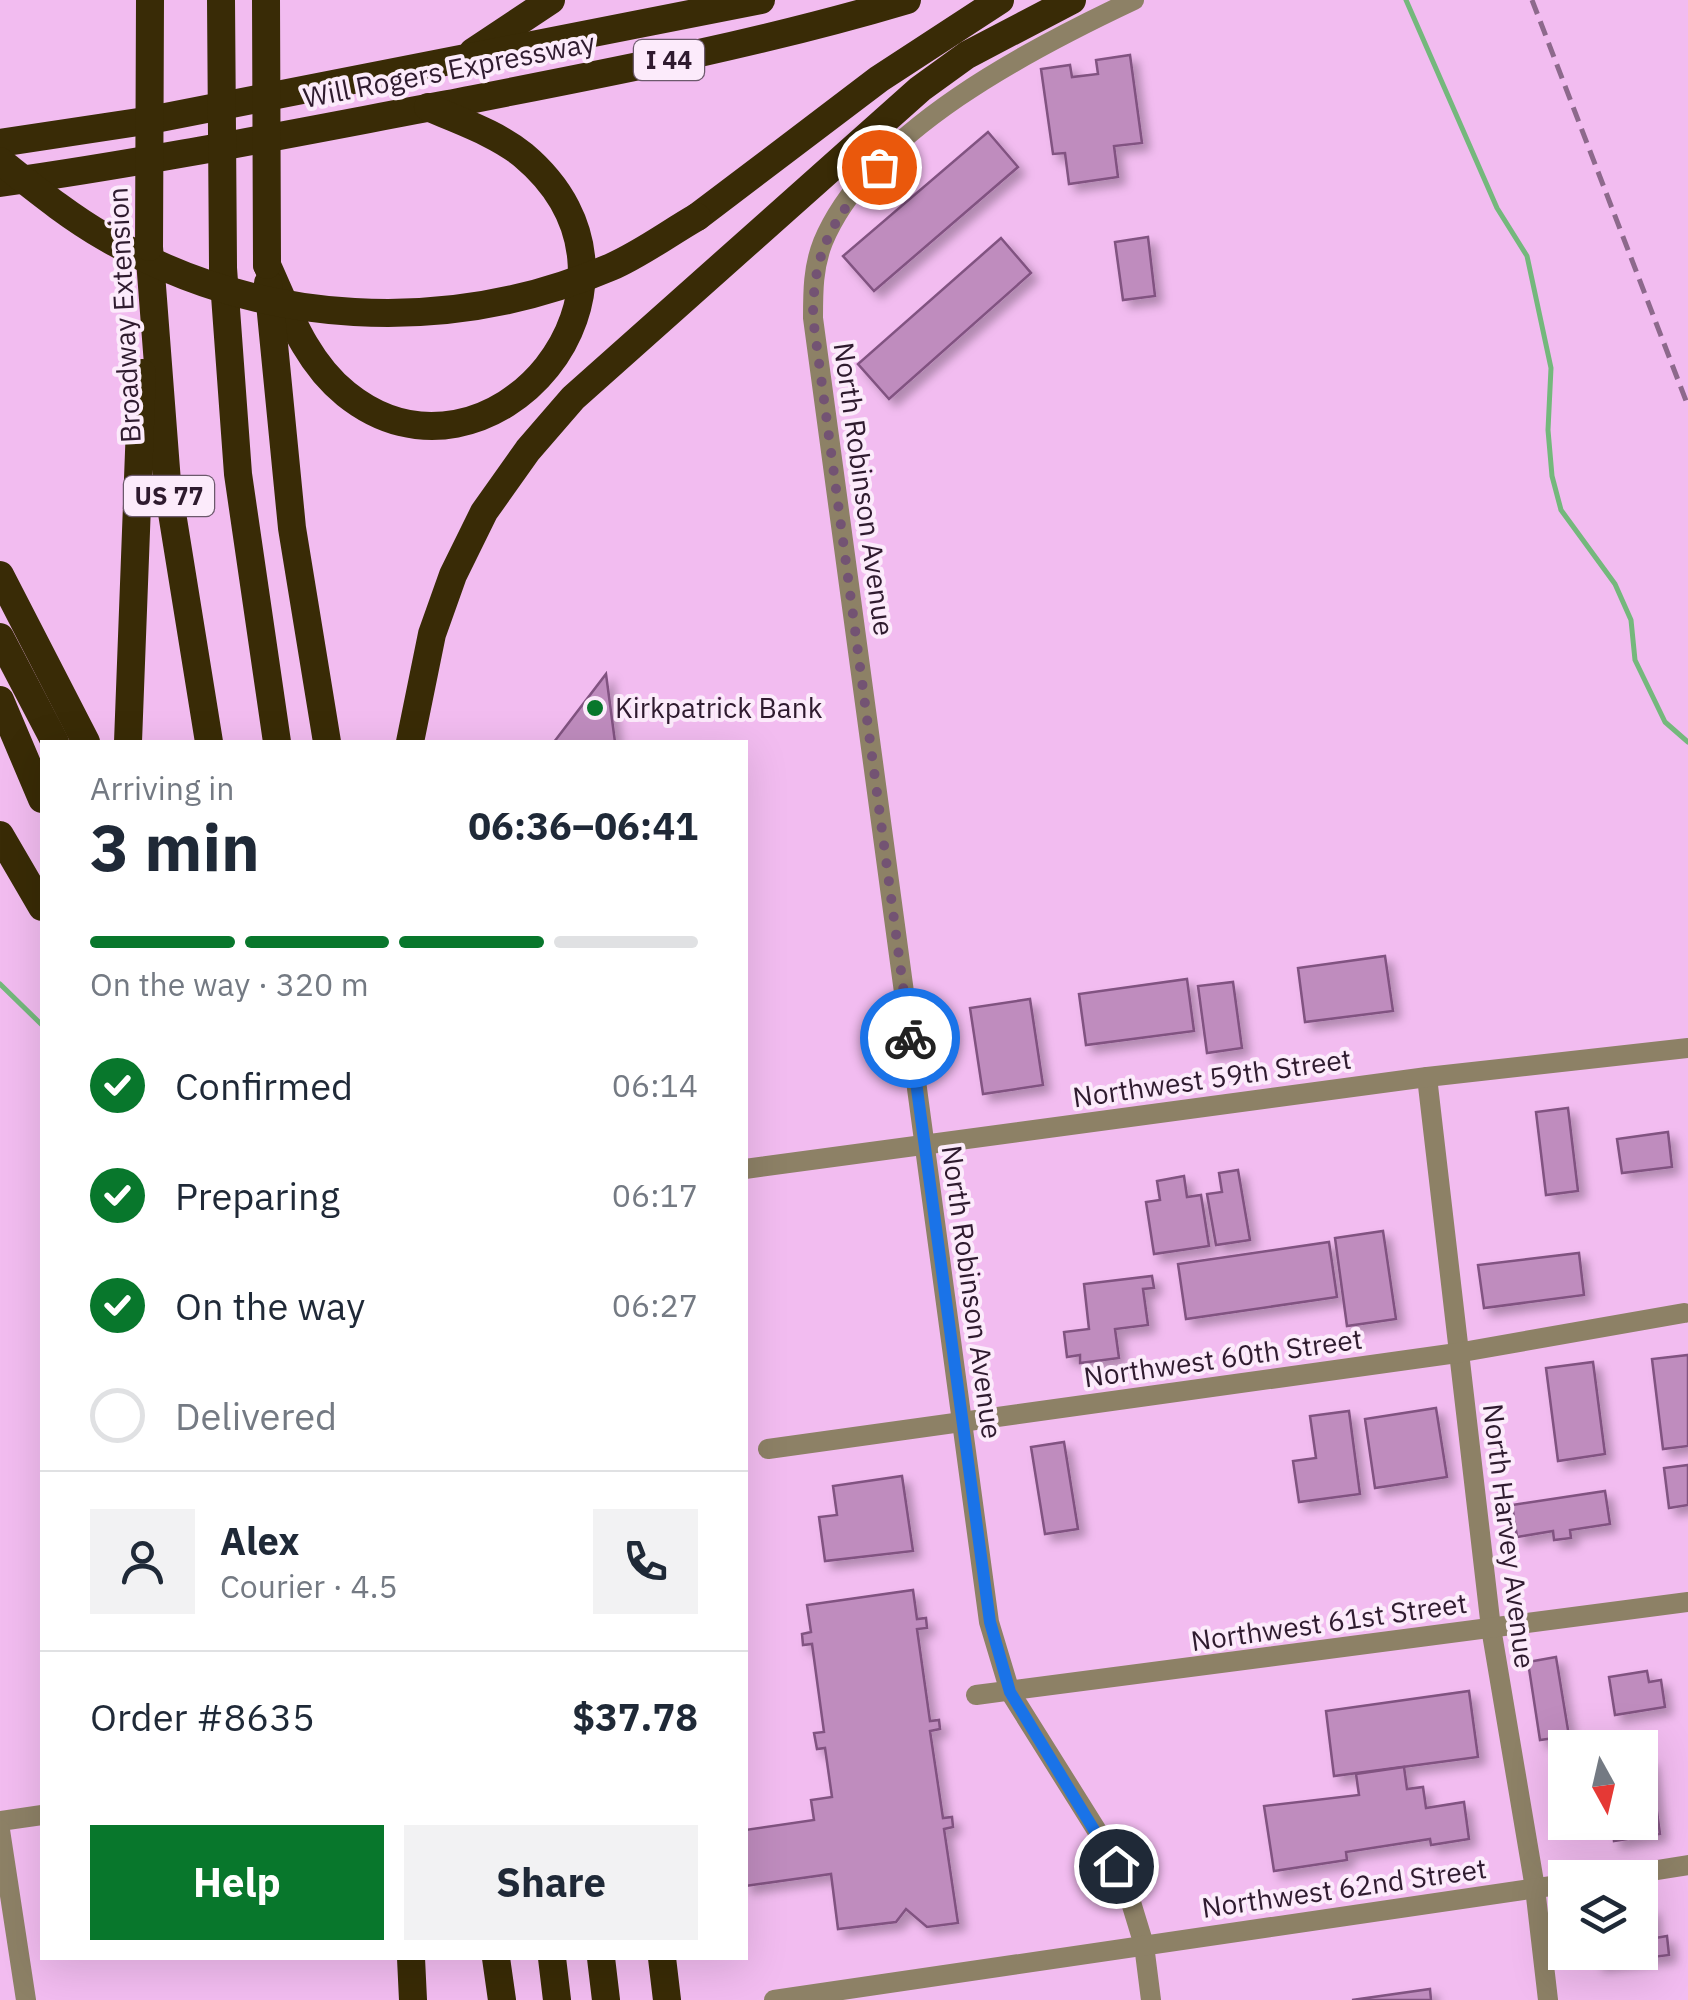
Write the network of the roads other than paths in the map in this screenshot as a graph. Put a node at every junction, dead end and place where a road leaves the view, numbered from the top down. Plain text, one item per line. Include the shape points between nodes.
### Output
1 (150, 0) edge
2 (221, 0) edge
3 (266, 0) edge
4 (551, 0) edge
5 (761, 0) edge
6 (907, 0) edge
7 (1000, 0) edge
8 (1072, 0) edge
9 (1134, 0) edge
10 (458, 61) junction
11 (428, 108) junction
12 (0, 143) edge
13 (0, 161) edge
14 (0, 183) edge
15 (149, 246) junction
16 (267, 265) junction
17 (0, 575) edge
18 (0, 637) edge
19 (0, 700) edge
20 (54, 740) edge
21 (85, 740) edge
22 (128, 740) edge
23 (208, 740) edge
24 (277, 740) edge
25 (327, 740) edge
26 (410, 740) edge
27 (40, 794) edge
28 (0, 836) edge
29 (40, 903) edge
30 (1688, 1048) edge
31 (1428, 1076) junction
32 (924, 1146) junction
33 (748, 1168) edge
34 (1684, 1312) dead end
35 (1458, 1353) junction
36 (961, 1422) junction
37 (768, 1449) dead end
38 (1688, 1602) edge
39 (1491, 1628) junction
40 (1010, 1692) junction
41 (976, 1695) dead end
42 (40, 1815) edge
43 (0, 1820) edge
44 (0, 1830) edge
45 (1688, 1865) edge
46 (1658, 1870) edge
47 (1548, 1886) edge
48 (1535, 1888) junction
49 (1144, 1946) junction
50 (411, 1960) edge
51 (496, 1960) edge
52 (552, 1960) edge
53 (600, 1960) edge
54 (662, 1960) edge
55 (26, 2000) edge
56 (414, 2000) edge
57 (502, 2000) edge
58 (558, 2000) edge
59 (606, 2000) edge
60 (668, 2000) edge
61 (774, 2000) edge
62 (1151, 2000) edge
63 (1548, 2000) edge

1 - 15 highway, Broadway Extension / US 77, bridge
2 - 24 highway, US 77, bridge via 222,266 238,474
3 - 16 highway, bridge
4 - 10 highway
5 - 10 highway, Will Rogers Expressway / I 44
6 - 11 highway, Will Rogers Expressway / I 44 via 739,46
7 - 13 highway, bridge via 879,79 696,217 614,266 479,307 335,312 193,280 104,237
8 - 26 highway via 967,55 920,88 572,398 484,512 453,575 432,634
9 - 32 street, North Robinson Avenue via 1004,65 898,146 852,197 823,242 815,270 813,318
10 - 12 highway, Will Rogers Expressway / I 44
11 - 14 highway, Will Rogers Expressway / I 44
11 - 16 highway via 520,153 560,196 572,220 581,257 580,296 562,350 545,373 512,401 477,417 434,423 391,417 348,396 317,365
15 - 22 highway
15 - 23 highway, Broadway Extension / US 77 via 167,482
16 - 25 highway via 292,528
17 - 21 highway
18 - 20 highway
19 - 27 highway
28 - 29 highway
30 - 31 street, Northwest 59th Street
31 - 32 street, Northwest 59th Street
31 - 35 street, North Harvey Avenue
32 - 33 street, Northwest 59th Street
32 - 36 street, North Robinson Avenue
34 - 35 street, Northwest 60th Street
35 - 36 street, Northwest 60th Street
35 - 39 street, North Harvey Avenue
36 - 37 street, Northwest 60th Street
36 - 40 street, North Robinson Avenue via 990,1622
38 - 39 street, Northwest 61st Street
39 - 40 street, Northwest 61st Street
39 - 48 street, North Harvey Avenue
40 - 41 street, Northwest 61st Street
40 - 49 street, North Robinson Avenue via 1099,1834 1126,1886
42 - 43 street
44 - 55 street
45 - 46 street
47 - 48 street, Northwest 62nd Street
48 - 49 street, Northwest 62nd Street
48 - 63 street, North Harvey Avenue
49 - 61 street, Northwest 62nd Street
49 - 62 street, North Robinson Avenue
50 - 56 highway
51 - 57 highway
52 - 58 highway
53 - 59 highway
54 - 60 highway

